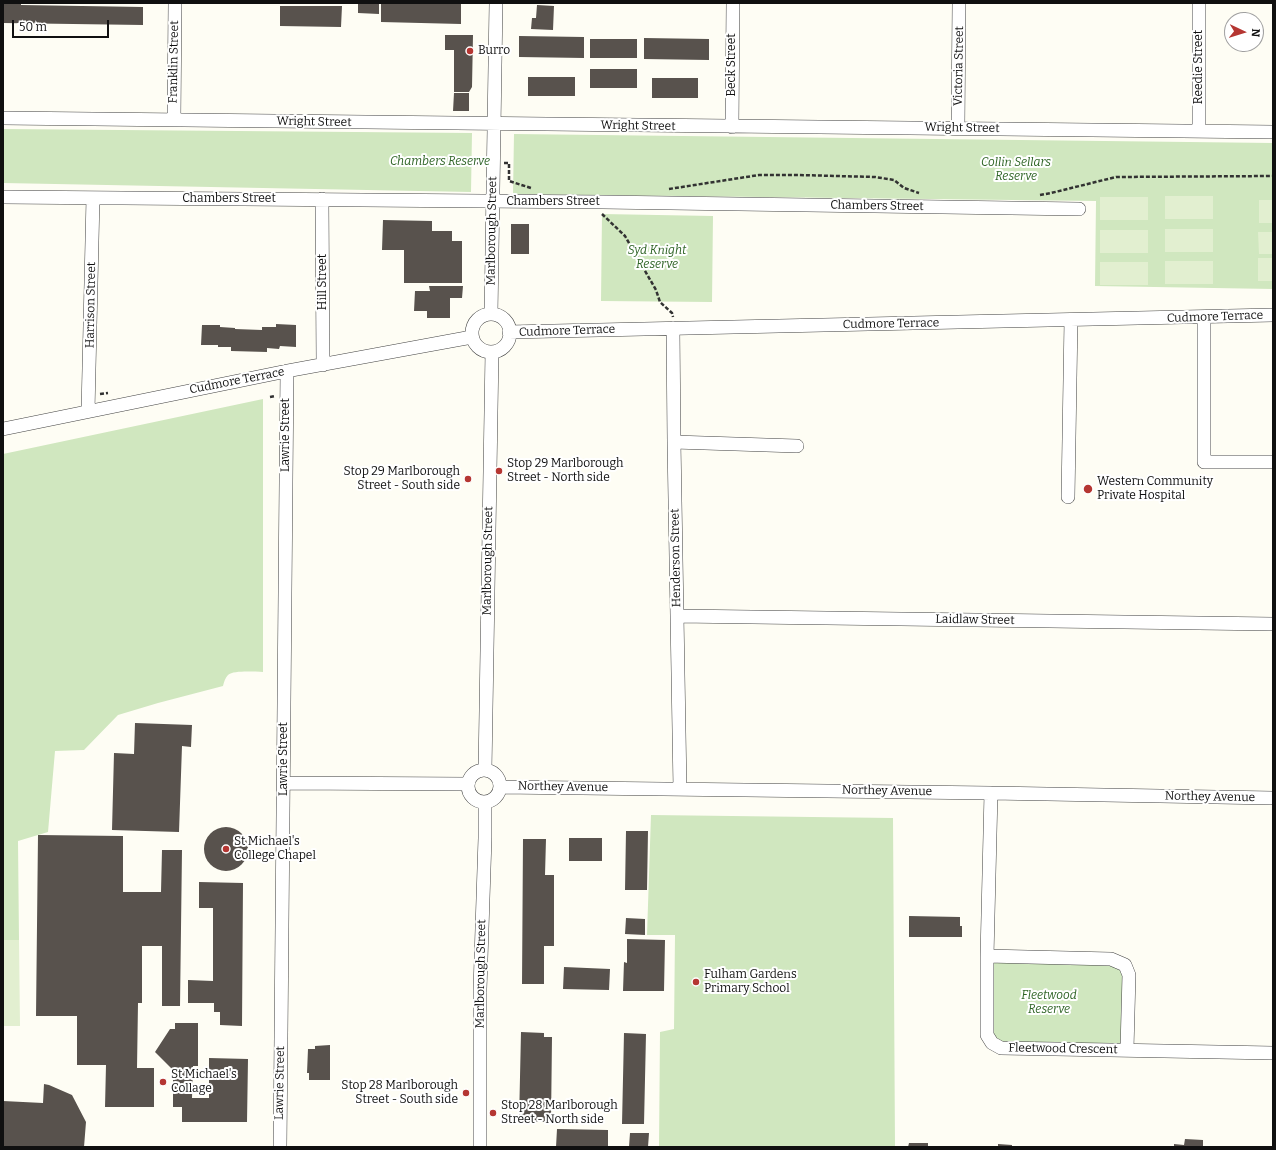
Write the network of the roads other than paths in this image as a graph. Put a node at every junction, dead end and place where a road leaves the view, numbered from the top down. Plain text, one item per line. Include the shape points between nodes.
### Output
1 (175, 3) edge
2 (496, 3) edge
3 (733, 3) edge
4 (960, 3) edge
5 (1199, 3) edge
6 (3, 118) edge
7 (174, 120) junction
8 (494, 124) junction
9 (732, 127) junction
10 (958, 128) junction
11 (1199, 131) junction
12 (1273, 132) edge
13 (3, 197) edge
14 (93, 198) junction
15 (322, 199) junction
16 (492, 202) junction
17 (1079, 209) dead end
18 (491, 314) junction
19 (1273, 315) edge
20 (1204, 318) junction
21 (1070, 320) junction
22 (673, 328) junction
23 (510, 332) junction
24 (472, 337) junction
25 (492, 352) junction
26 (323, 365) junction
27 (287, 371) junction
28 (88, 411) junction
29 (3, 429) edge
30 (674, 442) junction
31 (797, 446) dead end
32 (1273, 462) edge
33 (1068, 497) dead end
34 (678, 616) junction
35 (1273, 624) edge
36 (485, 770) junction
37 (284, 783) junction
38 (468, 784) junction
39 (500, 787) junction
40 (680, 788) junction
41 (991, 793) junction
42 (1273, 798) edge
43 (485, 802) junction
44 (987, 956) junction
45 (1127, 1050) junction
46 (1273, 1053) edge
47 (280, 1147) edge
48 (480, 1147) edge

1 - 7 street, Franklin Street
2 - 8 street, Marlborough Street
3 - 9 street, Beck Street
4 - 10 street, Victoria Street
5 - 11 street, Reedie Street
6 - 7 street, Wright Street
7 - 8 street, Wright Street
8 - 9 street, Wright Street
8 - 16 street, Marlborough Street
9 - 10 street, Wright Street
10 - 11 street, Wright Street
11 - 12 street, Wright Street
13 - 14 street, Chambers Street
14 - 15 street, Chambers Street
14 - 28 street, Harrison Street
15 - 16 street, Chambers Street
15 - 26 street, Hill Street
16 - 17 street, Chambers Street
16 - 18 street, Marlborough Street
18 - 23 street via 505,321
18 - 24 street via 478,319
19 - 20 street, Cudmore Terrace
20 - 21 street, Cudmore Terrace
20 - 32 street via 1204,462
21 - 22 street, Cudmore Terrace
21 - 33 street
22 - 23 street, Cudmore Terrace
22 - 30 street, Henderson Street
23 - 25 street via 506,344
24 - 25 street via 480,349
24 - 26 street, Cudmore Terrace
25 - 36 street, Marlborough Street
26 - 27 street, Cudmore Terrace
27 - 28 street, Cudmore Terrace
27 - 37 street, Lawrie Street
28 - 29 street, Cudmore Terrace
30 - 31 street
30 - 34 street, Henderson Street
34 - 35 street, Laidlaw Street
34 - 40 street, Henderson Street
36 - 38 street via 474,773
36 - 39 street via 497,776
37 - 38 street
37 - 47 street, Lawrie Street
38 - 43 street via 470,794
39 - 40 street, Northey Avenue
39 - 43 street via 494,798
40 - 41 street, Northey Avenue
41 - 42 street, Northey Avenue
41 - 44 street, Fleetwood Crescent
43 - 48 street, Marlborough Street via 480,989
44 - 45 street, Fleetwood Crescent via 987,1035 992,1043 1001,1048
44 - 45 street, Fleetwood Crescent via 1111,959 1125,965 1129,975
45 - 46 street, Fleetwood Crescent

